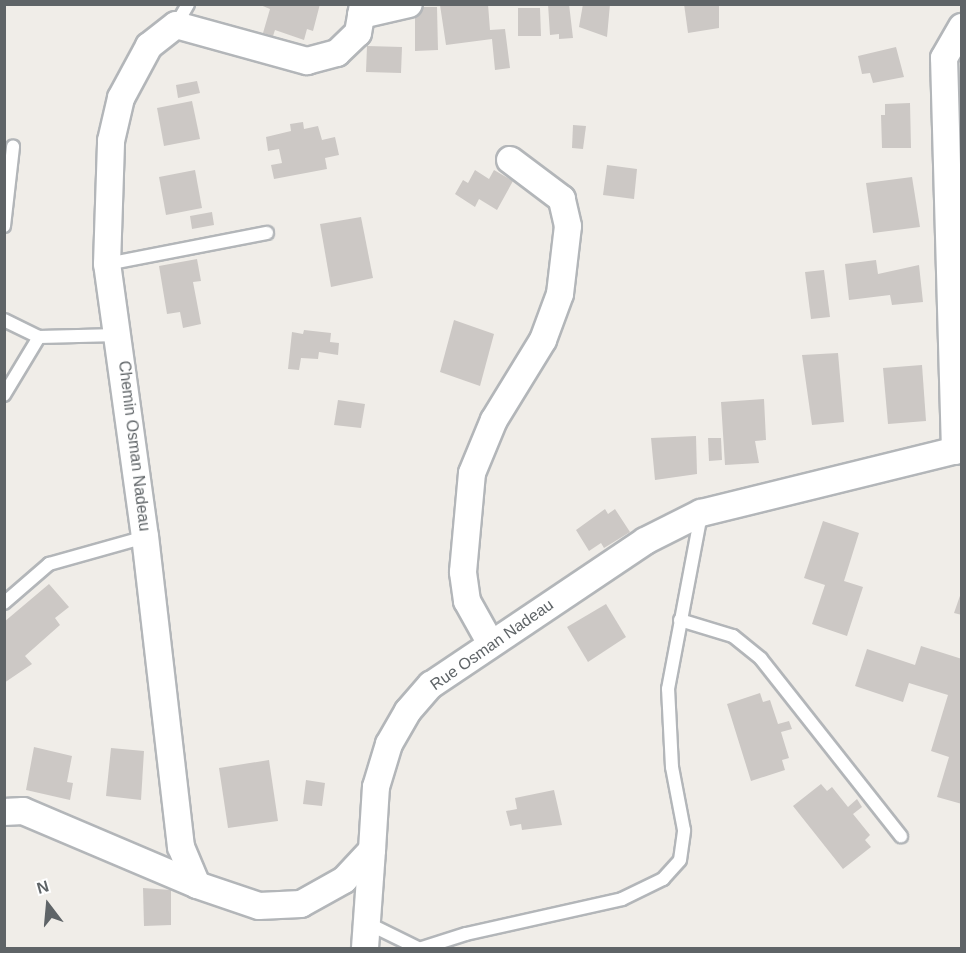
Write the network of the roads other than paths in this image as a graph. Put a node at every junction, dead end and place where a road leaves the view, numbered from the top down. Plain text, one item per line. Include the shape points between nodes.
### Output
1 (409, 4) edge
2 (362, 10) edge
3 (182, 15) edge
4 (962, 27) edge
5 (13, 147) dead end
6 (510, 160) dead end
7 (4, 225) edge
8 (267, 233) dead end
9 (107, 264) junction
10 (4, 320) edge
11 (119, 335) junction
12 (39, 337) junction
13 (4, 394) edge
14 (958, 450) edge
15 (701, 513) junction
16 (146, 537) junction
17 (4, 603) edge
18 (680, 620) junction
19 (490, 644) junction
20 (4, 812) edge
21 (901, 836) dead end
22 (372, 850) junction
23 (197, 885) junction
24 (366, 936) edge
25 (420, 948) edge

1 - 2 street
2 - 3 street via 357,33 337,53 307,62
3 - 9 street, Chemin Osman Nadeau via 150,46 121,98 111,141
4 - 14 street via 944,58
5 - 7 lane
6 - 19 street via 561,199 568,226 560,294 543,340 494,420 472,473 463,572 467,601
8 - 9 lane
9 - 11 street, Chemin Osman Nadeau
10 - 12 lane
11 - 12 lane
11 - 16 street, Chemin Osman Nadeau
12 - 13 lane
14 - 15 street, Rue Osman Nadeau
15 - 18 lane
15 - 19 street, Rue Osman Nadeau via 645,541
16 - 17 lane via 49,564
16 - 23 street, Chemin Osman Nadeau via 181,847
18 - 21 lane via 733,636 761,659
18 - 25 lane via 668,689 672,766 684,831 680,860 663,879 622,899
19 - 22 street, Rue Osman Nadeau via 431,685 408,711 389,744 376,787
20 - 23 street via 23,812
22 - 23 street via 344,880 301,904 259,906
22 - 24 street, Rue Osman Nadeau
24 - 25 lane

